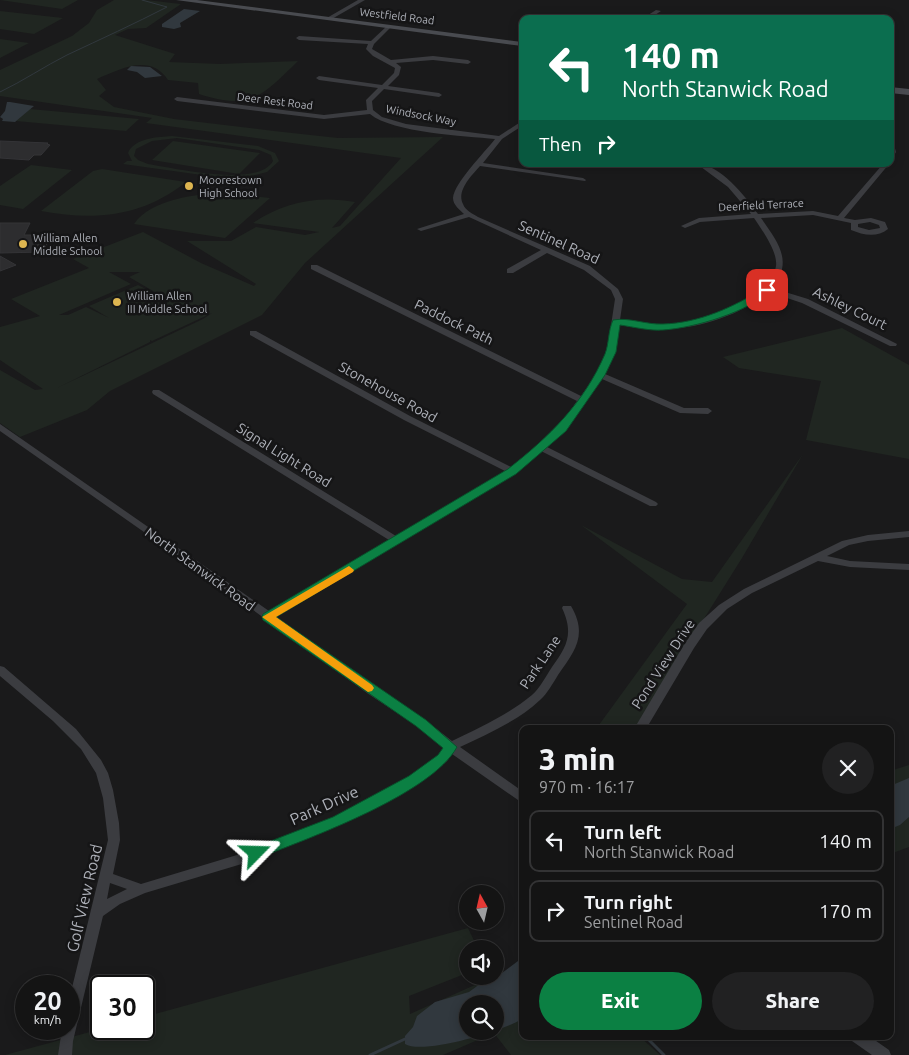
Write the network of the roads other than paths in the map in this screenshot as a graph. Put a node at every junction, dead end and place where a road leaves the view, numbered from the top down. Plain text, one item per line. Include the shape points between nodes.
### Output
1 (180, 0) edge
2 (362, 0) edge
3 (658, 11) dead end
4 (652, 15) edge
5 (328, 19) junction
6 (388, 27) junction
7 (299, 38) dead end
8 (372, 43) junction
9 (519, 44) edge
10 (392, 62) junction
11 (468, 62) dead end
12 (319, 78) dead end
13 (381, 88) junction
14 (894, 90) edge
15 (909, 92) edge
16 (438, 95) dead end
17 (177, 99) dead end
18 (371, 112) junction
19 (519, 125) edge
20 (500, 138) junction
21 (479, 164) junction
22 (704, 167) edge
23 (883, 167) edge
24 (583, 180) dead end
25 (469, 215) junction
26 (754, 215) junction
27 (840, 218) junction
28 (855, 222) dead end
29 (685, 226) dead end
30 (421, 229) dead end
31 (547, 250) junction
32 (314, 268) dead end
33 (510, 270) dead end
34 (767, 290) junction
35 (616, 322) junction
36 (252, 333) dead end
37 (893, 344) dead end
38 (600, 375) junction
39 (156, 392) dead end
40 (583, 400) junction
41 (708, 411) dead end
42 (0, 427) edge
43 (542, 448) junction
44 (512, 471) junction
45 (653, 504) dead end
46 (909, 534) edge
47 (397, 541) junction
48 (816, 557) junction
49 (909, 568) edge
50 (567, 608) dead end
51 (268, 617) junction
52 (0, 670) edge
53 (642, 725) edge
54 (451, 747) junction
55 (519, 795) edge
56 (107, 877) junction
57 (141, 889) junction
58 (98, 912) junction
59 (863, 1040) edge
60 (66, 1055) edge
61 (884, 1055) edge

1 - 5 street, Westfield Road
2 - 5 street
3 - 4 street
5 - 6 street, Westfield Road
6 - 8 street
6 - 9 street, Westfield Road
7 - 8 street
8 - 10 street via 372,53
10 - 11 street via 433,58
10 - 13 street, Windsock Way via 398,68 397,74
12 - 13 street
13 - 16 street
13 - 18 street, Windsock Way via 368,100
14 - 15 street
17 - 18 street, Deer Rest Road via 324,117
18 - 20 street, Windsock Way via 392,122
19 - 20 street
20 - 21 street
21 - 24 street
21 - 25 street via 463,182 456,198
22 - 26 street via 732,188
23 - 27 street
25 - 30 street
25 - 31 street, Sentinel Road
26 - 27 street, Deerfield Terrace via 796,213
26 - 29 street, Deerfield Terrace via 699,220
26 - 34 street via 779,259 777,276
27 - 28 street, Deerfield Terrace
31 - 33 street
31 - 35 street, Sentinel Road via 587,268 610,283 618,299
32 - 40 street, Paddock Path
34 - 35 street via 740,307 681,325 662,327
34 - 37 street, Ashley Court via 805,301
35 - 38 street, Sentinel Road via 611,352
36 - 44 street, Stonehouse Road
38 - 40 street, Sentinel Road
38 - 41 street via 683,410
39 - 47 street, Signal Light Road
40 - 43 street, Sentinel Road via 562,429
42 - 51 street, North Stanwick Road
43 - 44 street, Sentinel Road
43 - 45 street
44 - 47 street, Sentinel Road
46 - 48 street, Pond View Drive via 868,538
47 - 51 street, Sentinel Road
48 - 49 street via 850,564
48 - 53 street, Pond View Drive via 748,591 723,607 703,626
50 - 54 street, Park Lane via 573,620 574,638 570,650 537,698 506,719
51 - 54 street, North Stanwick Road
52 - 56 street, Golf View Road via 83,744 102,771 113,813 114,840
54 - 55 street, North Stanwick Road
54 - 57 street, Park Drive via 443,758 414,780 338,820 240,859
56 - 57 street
56 - 58 street, Golf View Road
57 - 58 street, Park Drive via 115,900
58 - 60 street, Golf View Road via 66,1040
59 - 61 street

